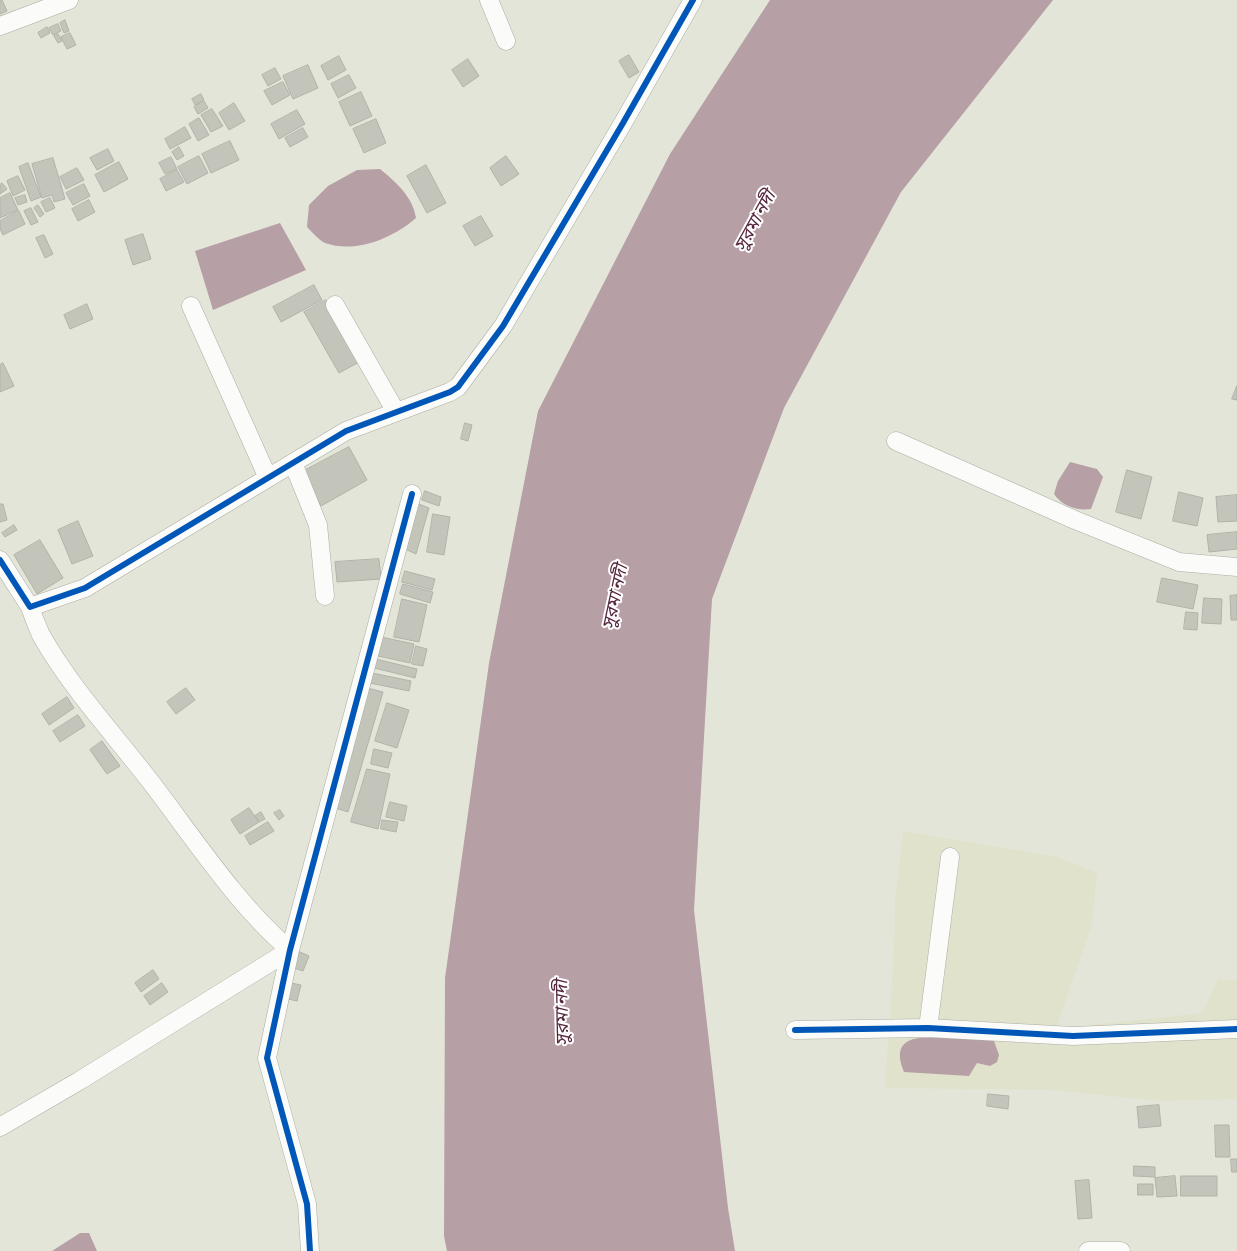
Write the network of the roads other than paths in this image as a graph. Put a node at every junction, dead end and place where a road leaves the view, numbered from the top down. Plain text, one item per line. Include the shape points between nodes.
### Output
1 (68, 0) edge
2 (489, 0) edge
3 (693, 0) edge
4 (0, 26) edge
5 (506, 41) dead end
6 (335, 305) dead end
7 (192, 306) dead end
8 (396, 412) junction
9 (896, 441) dead end
10 (293, 463) junction
11 (268, 478) junction
12 (412, 494) dead end
13 (0, 560) edge
14 (1237, 567) edge
15 (325, 596) dead end
16 (30, 607) junction
17 (950, 857) dead end
18 (290, 950) junction
19 (928, 1028) junction
20 (1237, 1029) edge
21 (795, 1030) dead end
22 (0, 1127) edge
23 (310, 1251) edge
24 (1088, 1251) edge
25 (1121, 1251) edge

1 - 4 street
2 - 5 street
3 - 8 street via 503,326 458,387
6 - 8 street
7 - 11 street
8 - 10 street via 346,431
9 - 14 street via 1179,562
10 - 11 street
10 - 15 street via 318,525
11 - 16 street via 85,588
12 - 18 street
13 - 16 street
16 - 18 street via 41,634 81,696 225,880 270,933
17 - 19 street
18 - 22 street
18 - 23 street via 267,1058 307,1204
19 - 20 street via 1073,1036
19 - 21 street
24 - 25 street

